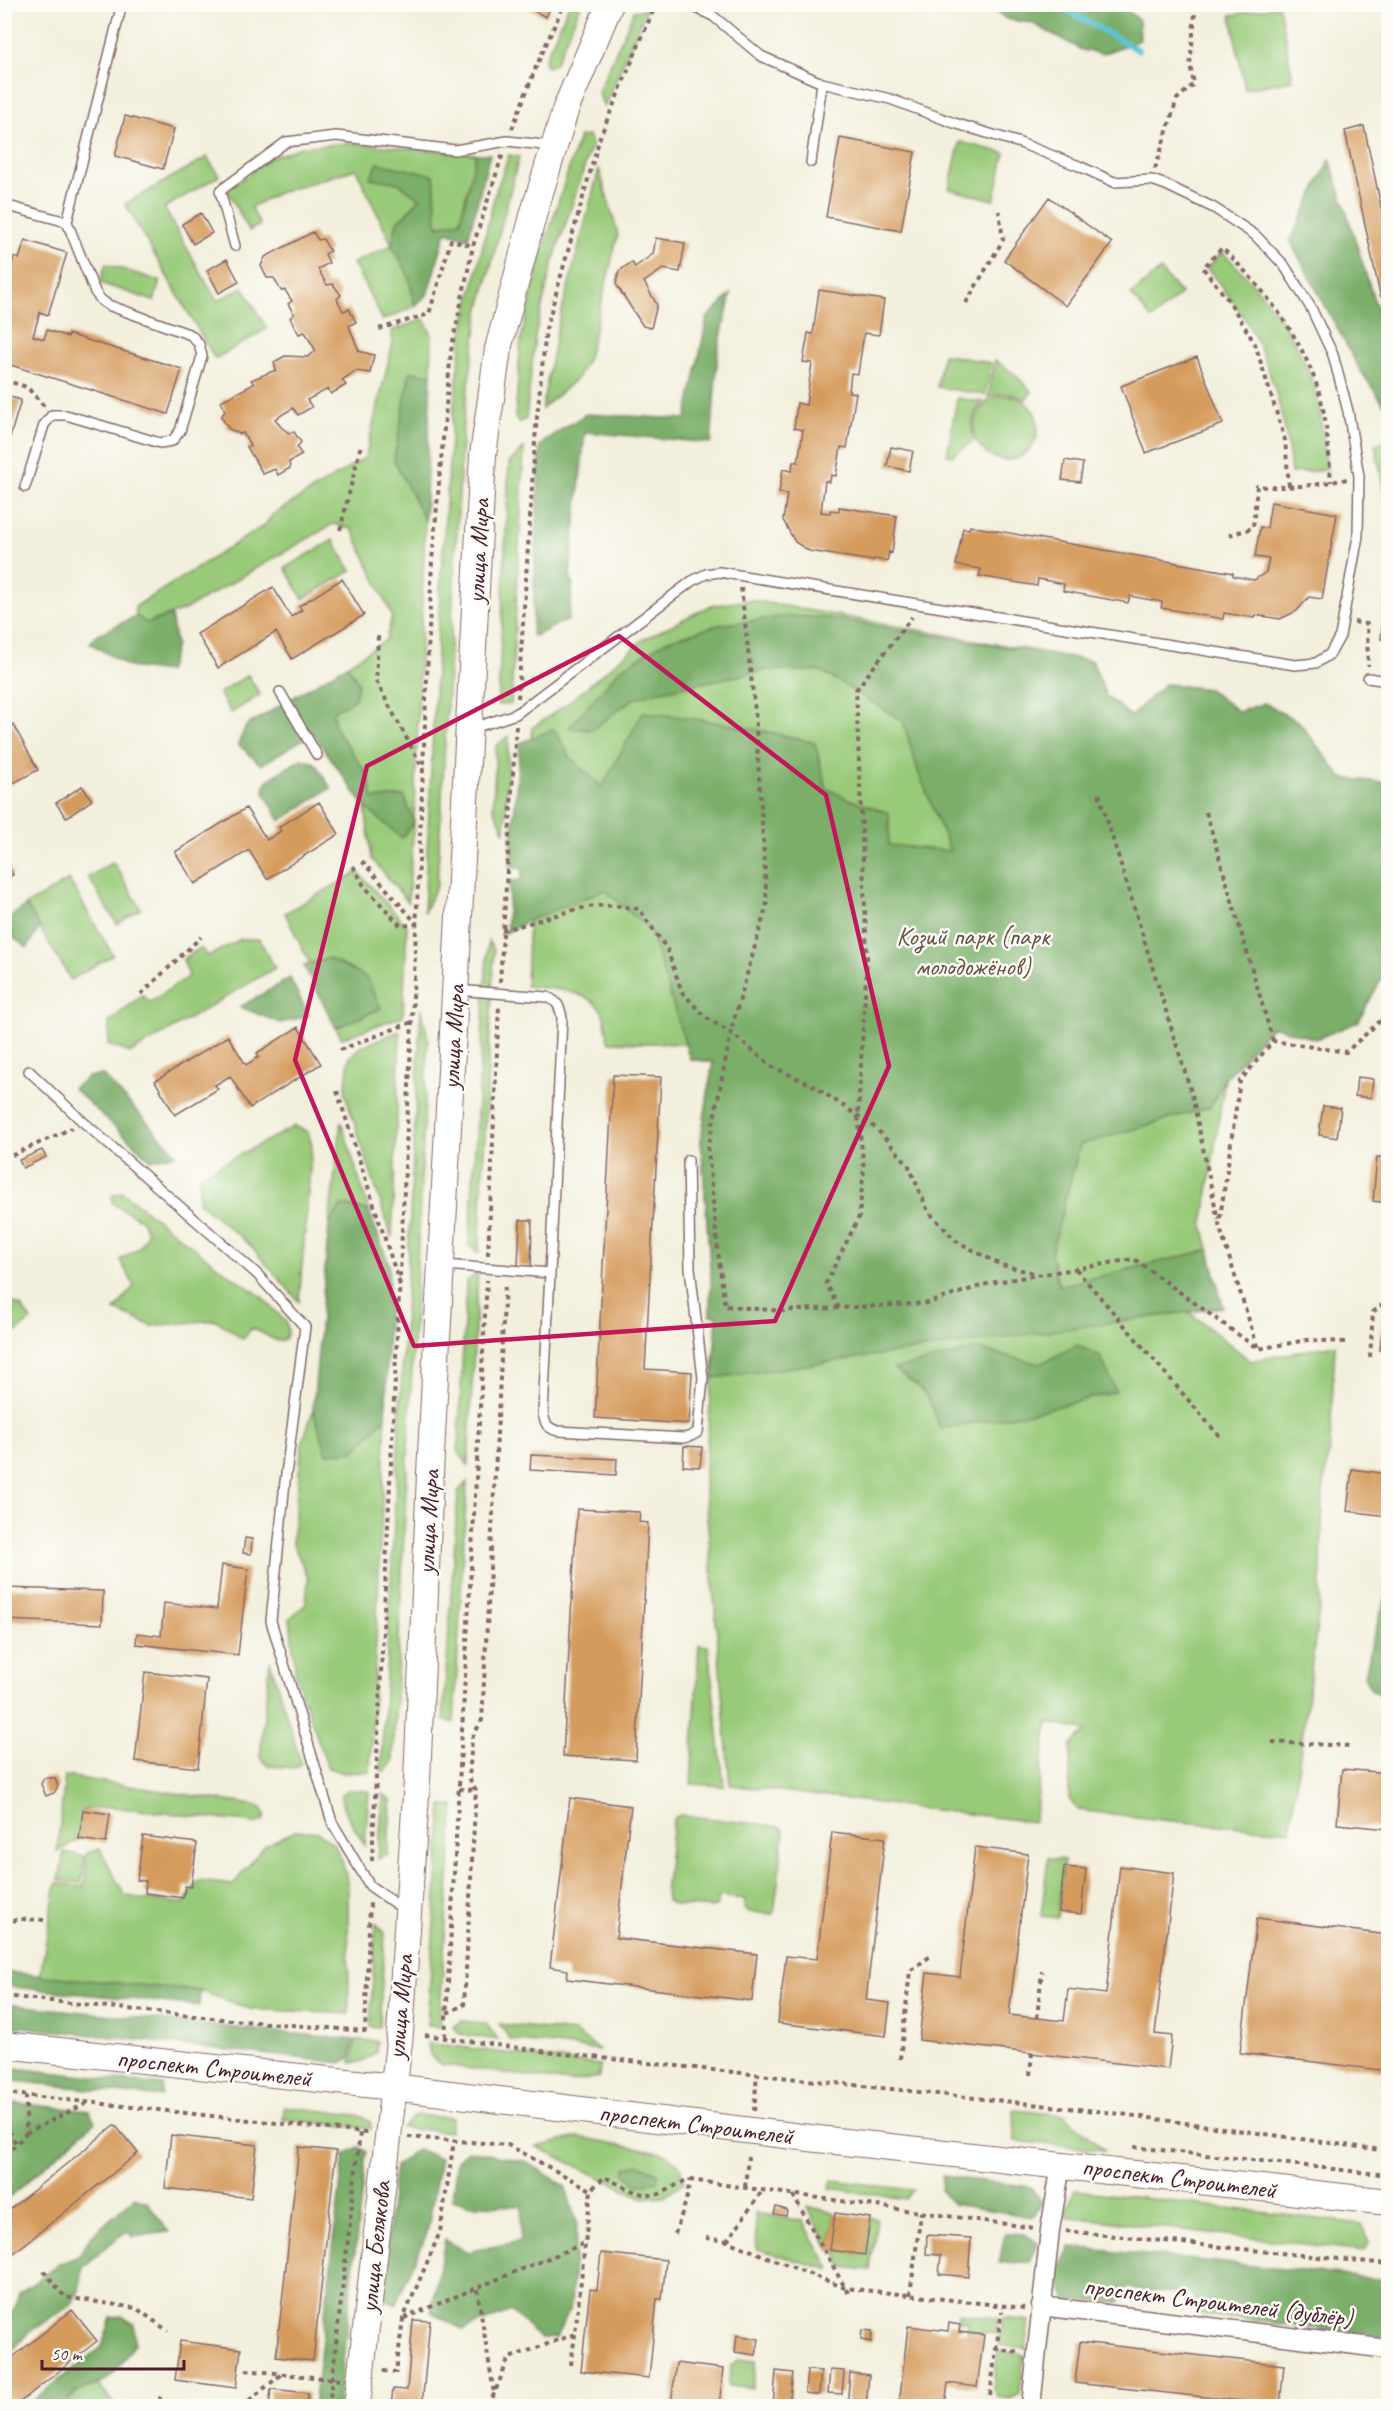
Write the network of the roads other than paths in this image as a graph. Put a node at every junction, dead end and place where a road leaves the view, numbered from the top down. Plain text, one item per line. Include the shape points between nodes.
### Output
1 (122, 4) edge
2 (609, 4) edge
3 (688, 4) edge
4 (822, 83) junction
5 (553, 146) junction
6 (811, 162) dead end
7 (4, 205) edge
8 (67, 222) junction
9 (235, 246) dead end
10 (25, 487) dead end
11 (1368, 678) dead end
12 (1389, 681) edge
13 (280, 692) dead end
14 (469, 730) junction
15 (317, 754) dead end
16 (455, 990) junction
17 (29, 1071) dead end
18 (687, 1160) dead end
19 (441, 1264) junction
20 (550, 1273) junction
21 (408, 1913) junction
22 (4, 2045) edge
23 (393, 2087) junction
24 (1061, 2165) junction
25 (1389, 2202) edge
26 (1041, 2308) junction
27 (1389, 2349) edge
28 (359, 2386) edge
29 (1031, 2406) edge

1 - 8 lane
2 - 5 main road, улица Мира
3 - 4 lane via 713,16 761,56
4 - 6 lane
4 - 14 lane via 890,99 1020,143 1114,183 1152,180 1214,208 1255,235 1284,265 1311,308 1333,355 1359,476 1358,536 1340,636 1330,654 1316,663 1296,665 719,572 692,581 516,714
5 - 9 lane via 507,141 455,150 336,136 286,142 220,191
5 - 14 main road, улица Мира via 498,349 483,455
7 - 8 lane
8 - 10 lane via 100,300 191,335 202,356 180,430 171,441 160,443 66,415 52,415 44,425
11 - 12 lane
13 - 15 lane
14 - 16 main road, улица Мира
16 - 19 main road, улица Мира
16 - 20 lane via 547,997 560,1008
17 - 21 lane via 257,1274 305,1327 271,1621 332,1822 370,1886
18 - 20 lane via 690,1268 703,1378 698,1432 684,1438 550,1429 543,1413
19 - 20 lane
19 - 21 main road, улица Мира
21 - 23 main road, улица Мира
22 - 23 main road, проспект Строителей
23 - 24 main road, проспект Строителей
23 - 28 main road, улица Белякова
24 - 25 main road, проспект Строителей
24 - 26 street
26 - 27 street, проспект Строителей (дублёр)
26 - 29 street

